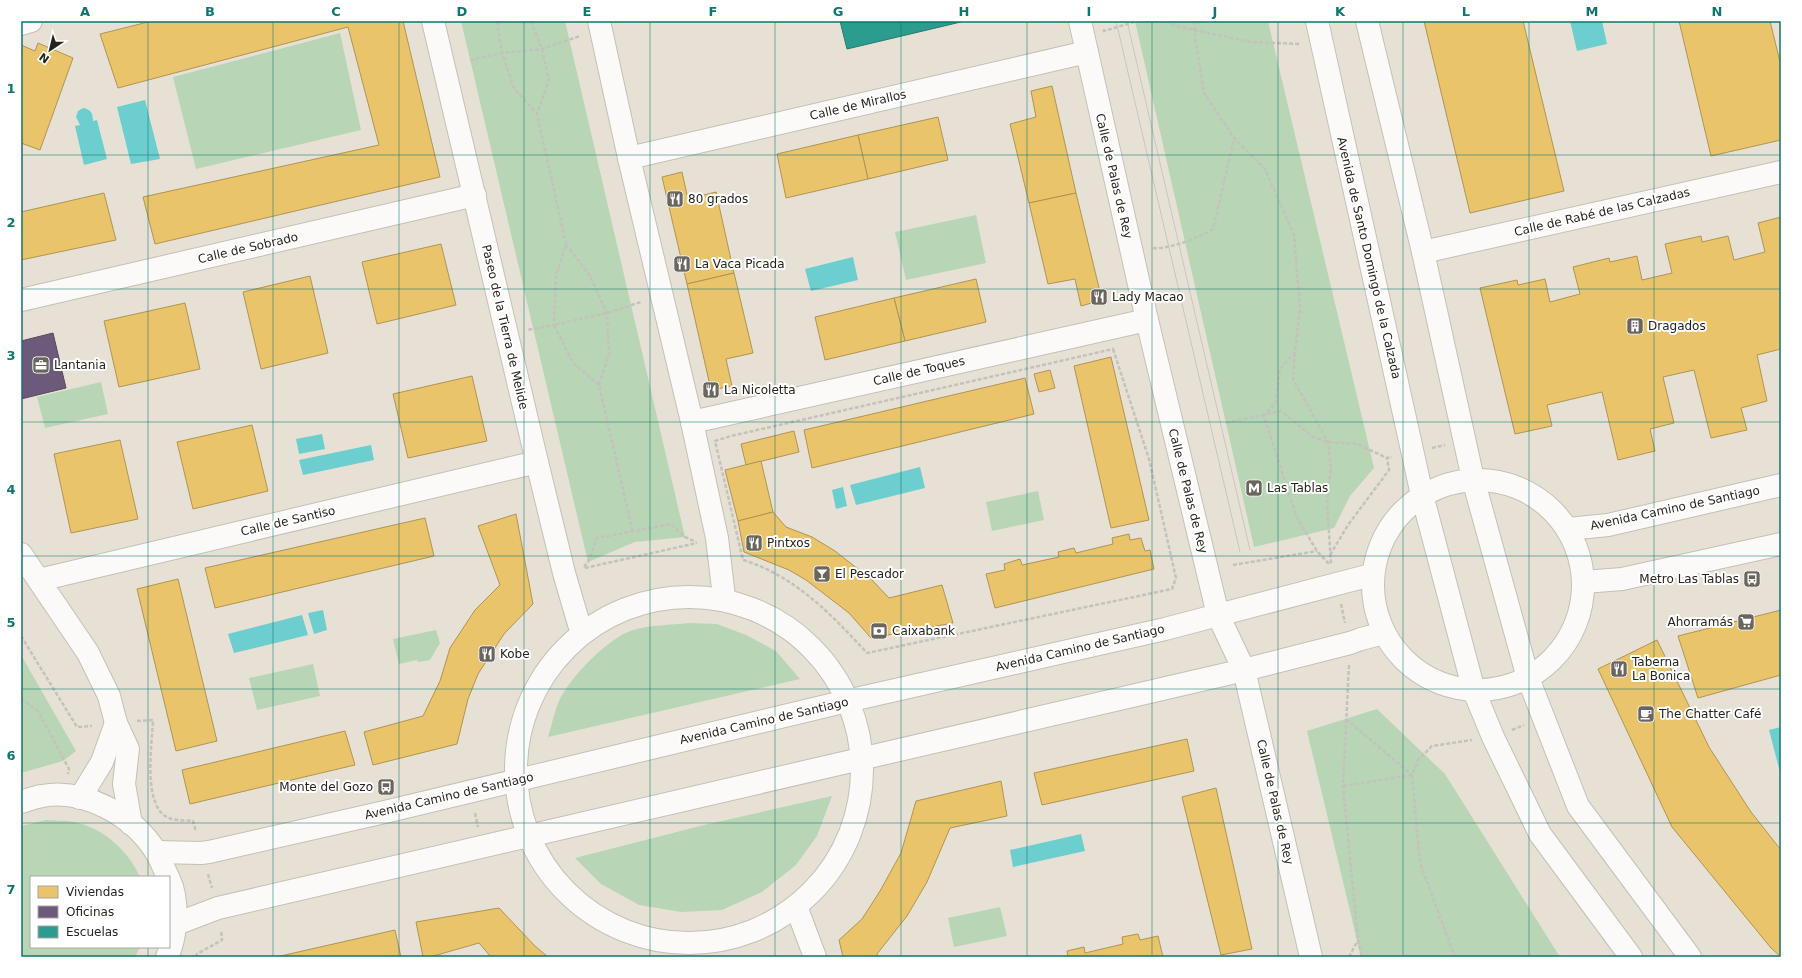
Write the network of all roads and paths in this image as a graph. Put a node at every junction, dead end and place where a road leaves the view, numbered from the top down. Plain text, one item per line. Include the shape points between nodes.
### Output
1 (31, 21) edge
2 (433, 21) edge
3 (497, 21) edge
4 (531, 21) edge
5 (1080, 21) edge
6 (1137, 21) edge
7 (1166, 21) edge
8 (1194, 21) edge
9 (1367, 21) edge
10 (21, 24) edge
11 (1103, 26) dead end
12 (601, 28) edge
13 (1194, 30) junction
14 (1319, 31) edge
15 (542, 49) junction
16 (1087, 52) junction
17 (502, 53) junction
18 (470, 60) dead end
19 (537, 114) junction
20 (1234, 138) junction
21 (629, 158) junction
22 (1781, 172) edge
23 (475, 195) junction
24 (1152, 242) dead end
25 (566, 244) junction
26 (1423, 252) junction
27 (21, 300) edge
28 (641, 302) dead end
29 (607, 313) junction
30 (1147, 320) junction
31 (554, 325) junction
32 (527, 330) dead end
33 (1113, 349) joint
34 (1295, 352) junction
35 (599, 385) junction
36 (1264, 416) junction
37 (692, 422) junction
38 (1226, 423) dead end
39 (1464, 439) junction
40 (1328, 442) junction
41 (1413, 453) junction
42 (1387, 458) junction
43 (537, 462) junction
44 (1473, 479) junction
45 (1781, 485) edge
46 (1422, 495) junction
47 (1568, 529) junction
48 (633, 533) junction
49 (707, 540) junction
50 (1781, 544) edge
51 (1316, 551) junction
52 (21, 554) edge
53 (1330, 556) junction
54 (1233, 565) dead end
55 (1371, 575) junction
56 (39, 580) junction
57 (1584, 582) junction
58 (1336, 584) junction
59 (724, 597) junction
60 (1218, 615) junction
61 (581, 631) junction
62 (1384, 633) junction
63 (21, 636) edge
64 (1350, 643) junction
65 (1244, 670) junction
66 (1528, 678) junction
67 (1474, 691) junction
68 (21, 699) edge
69 (847, 701) junction
70 (1346, 719) junction
71 (116, 723) junction
72 (77, 727) dead end
73 (1445, 744) dead end
74 (859, 758) junction
75 (1412, 775) junction
76 (519, 779) junction
77 (1343, 786) junction
78 (470, 791) junction
79 (74, 797) junction
80 (21, 802) edge
81 (131, 824) junction
82 (529, 836) junction
83 (483, 847) junction
84 (156, 852) junction
85 (167, 876) edge
86 (170, 882) edge
87 (798, 909) junction
88 (176, 924) junction
89 (1358, 941) junction
90 (651, 949) edge
91 (167, 957) edge
92 (815, 957) edge
93 (1311, 957) edge
94 (1349, 957) edge
95 (1362, 957) edge
96 (1457, 957) edge
97 (1631, 957) edge
98 (1690, 957) edge

1 - 10 street
2 - 23 street, Paseo de la Tierra de Melide
3 - 17 path
4 - 15 path
5 - 16 street, Calle de Palas de Rey
6 - 11 path via 1104,30
7 - 13 path
8 - 13 path
9 - 26 street
12 - 15 path
12 - 21 street
13 - 14 path via 1251,42 1298,44
13 - 20 path via 1204,93
14 - 41 street, Avenida de Santo Domingo de la Calzada
15 - 17 path
15 - 19 path via 549,80
16 - 21 street, Calle de Mirallos
16 - 30 street, Calle de Palas de Rey
17 - 18 path
17 - 19 path via 514,88
19 - 25 path
20 - 24 path via 1213,229 1201,236 1169,246 1154,249
20 - 34 path via 1265,170 1294,235 1300,308
21 - 37 street
22 - 26 street, Calle de Rabé de las Calzadas
23 - 27 street, Calle de Sobrado
23 - 43 street, Paseo de la Tierra de Melide
25 - 29 path via 590,276
25 - 31 path via 556,276
26 - 39 street
28 - 29 path
29 - 31 path
29 - 35 path via 610,354
30 - 37 street, Calle de Toques
30 - 60 street, Calle de Palas de Rey
31 - 32 path
31 - 35 path via 573,363
33 - 33 path via 1149,459 1176,578 1172,589 867,653 837,620 810,596 780,576 743,560 715,441
34 - 36 path via 1280,369 1276,402
34 - 40 path via 1293,379
35 - 48 path
36 - 38 path
36 - 40 path via 1281,411 1313,438
36 - 51 path via 1297,518
37 - 49 street
39 - 41 path
39 - 44 street
40 - 42 path via 1357,444
40 - 53 path via 1331,468 1327,500
41 - 42 path
41 - 46 street, Avenida de Santo Domingo de la Calzada
42 - 53 path via 1389,470 1348,525
43 - 56 street, Calle de Santiso
43 - 61 street, Paseo de la Tierra de Melide
44 - 46 street via 1444,485
44 - 47 street via 1517,487 1543,501
44 - 66 street
45 - 47 street, Avenida Camino de Santiago via 1608,525
46 - 55 street via 1406,507 1388,530 1378,548
46 - 67 street, Avenida de Santo Domingo de la Calzada
47 - 57 street via 1578,555
48 - 49 path via 672,524 685,537
48 - 49 path via 597,538 583,569
49 - 59 street
50 - 57 street via 1622,579
51 - 53 path via 1331,566
51 - 54 path
52 - 56 street
55 - 58 street, Avenida Camino de Santiago
55 - 62 street via 1375,604
56 - 71 street via 88,652 109,696
57 - 66 street via 1578,621 1559,654
58 - 60 street, Avenida Camino de Santiago
58 - 64 path
59 - 61 street via 674,594 624,605
59 - 69 street via 788,628 832,672
60 - 65 street, Calle de Palas de Rey
60 - 69 street, Avenida Camino de Santiago via 1158,631
61 - 76 street via 552,661 532,696 520,736
62 - 64 street
62 - 67 street via 1407,662 1438,682
63 - 72 path
64 - 65 street
64 - 70 path
65 - 74 street
65 - 93 street, Calle de Palas de Rey
66 - 67 street via 1502,688
66 - 98 street via 1578,806
67 - 97 street, Avenida de Santo Domingo de la Calzada via 1493,737 1540,834
68 - 79 path via 38,711 69,769
69 - 74 street
69 - 76 street, Avenida Camino de Santiago
70 - 75 path
70 - 77 path
71 - 79 street via 102,762
71 - 81 street via 128,749 124,784
73 - 75 path via 1432,746 1418,760
74 - 82 street
74 - 87 street via 860,800 848,841 827,878
75 - 77 path
75 - 96 path via 1420,862
76 - 78 street, Avenida Camino de Santiago
76 - 82 street via 522,808
77 - 89 path
78 - 83 path
78 - 84 street, Avenida Camino de Santiago via 209,852
79 - 80 street via 42,796
79 - 81 street via 109,808
81 - 84 street
82 - 83 street
82 - 90 street via 551,874 578,904
83 - 88 street via 218,908
84 - 85 street
86 - 88 street
87 - 90 street via 764,930 727,942
87 - 92 street
88 - 91 street
89 - 94 path
89 - 95 path

